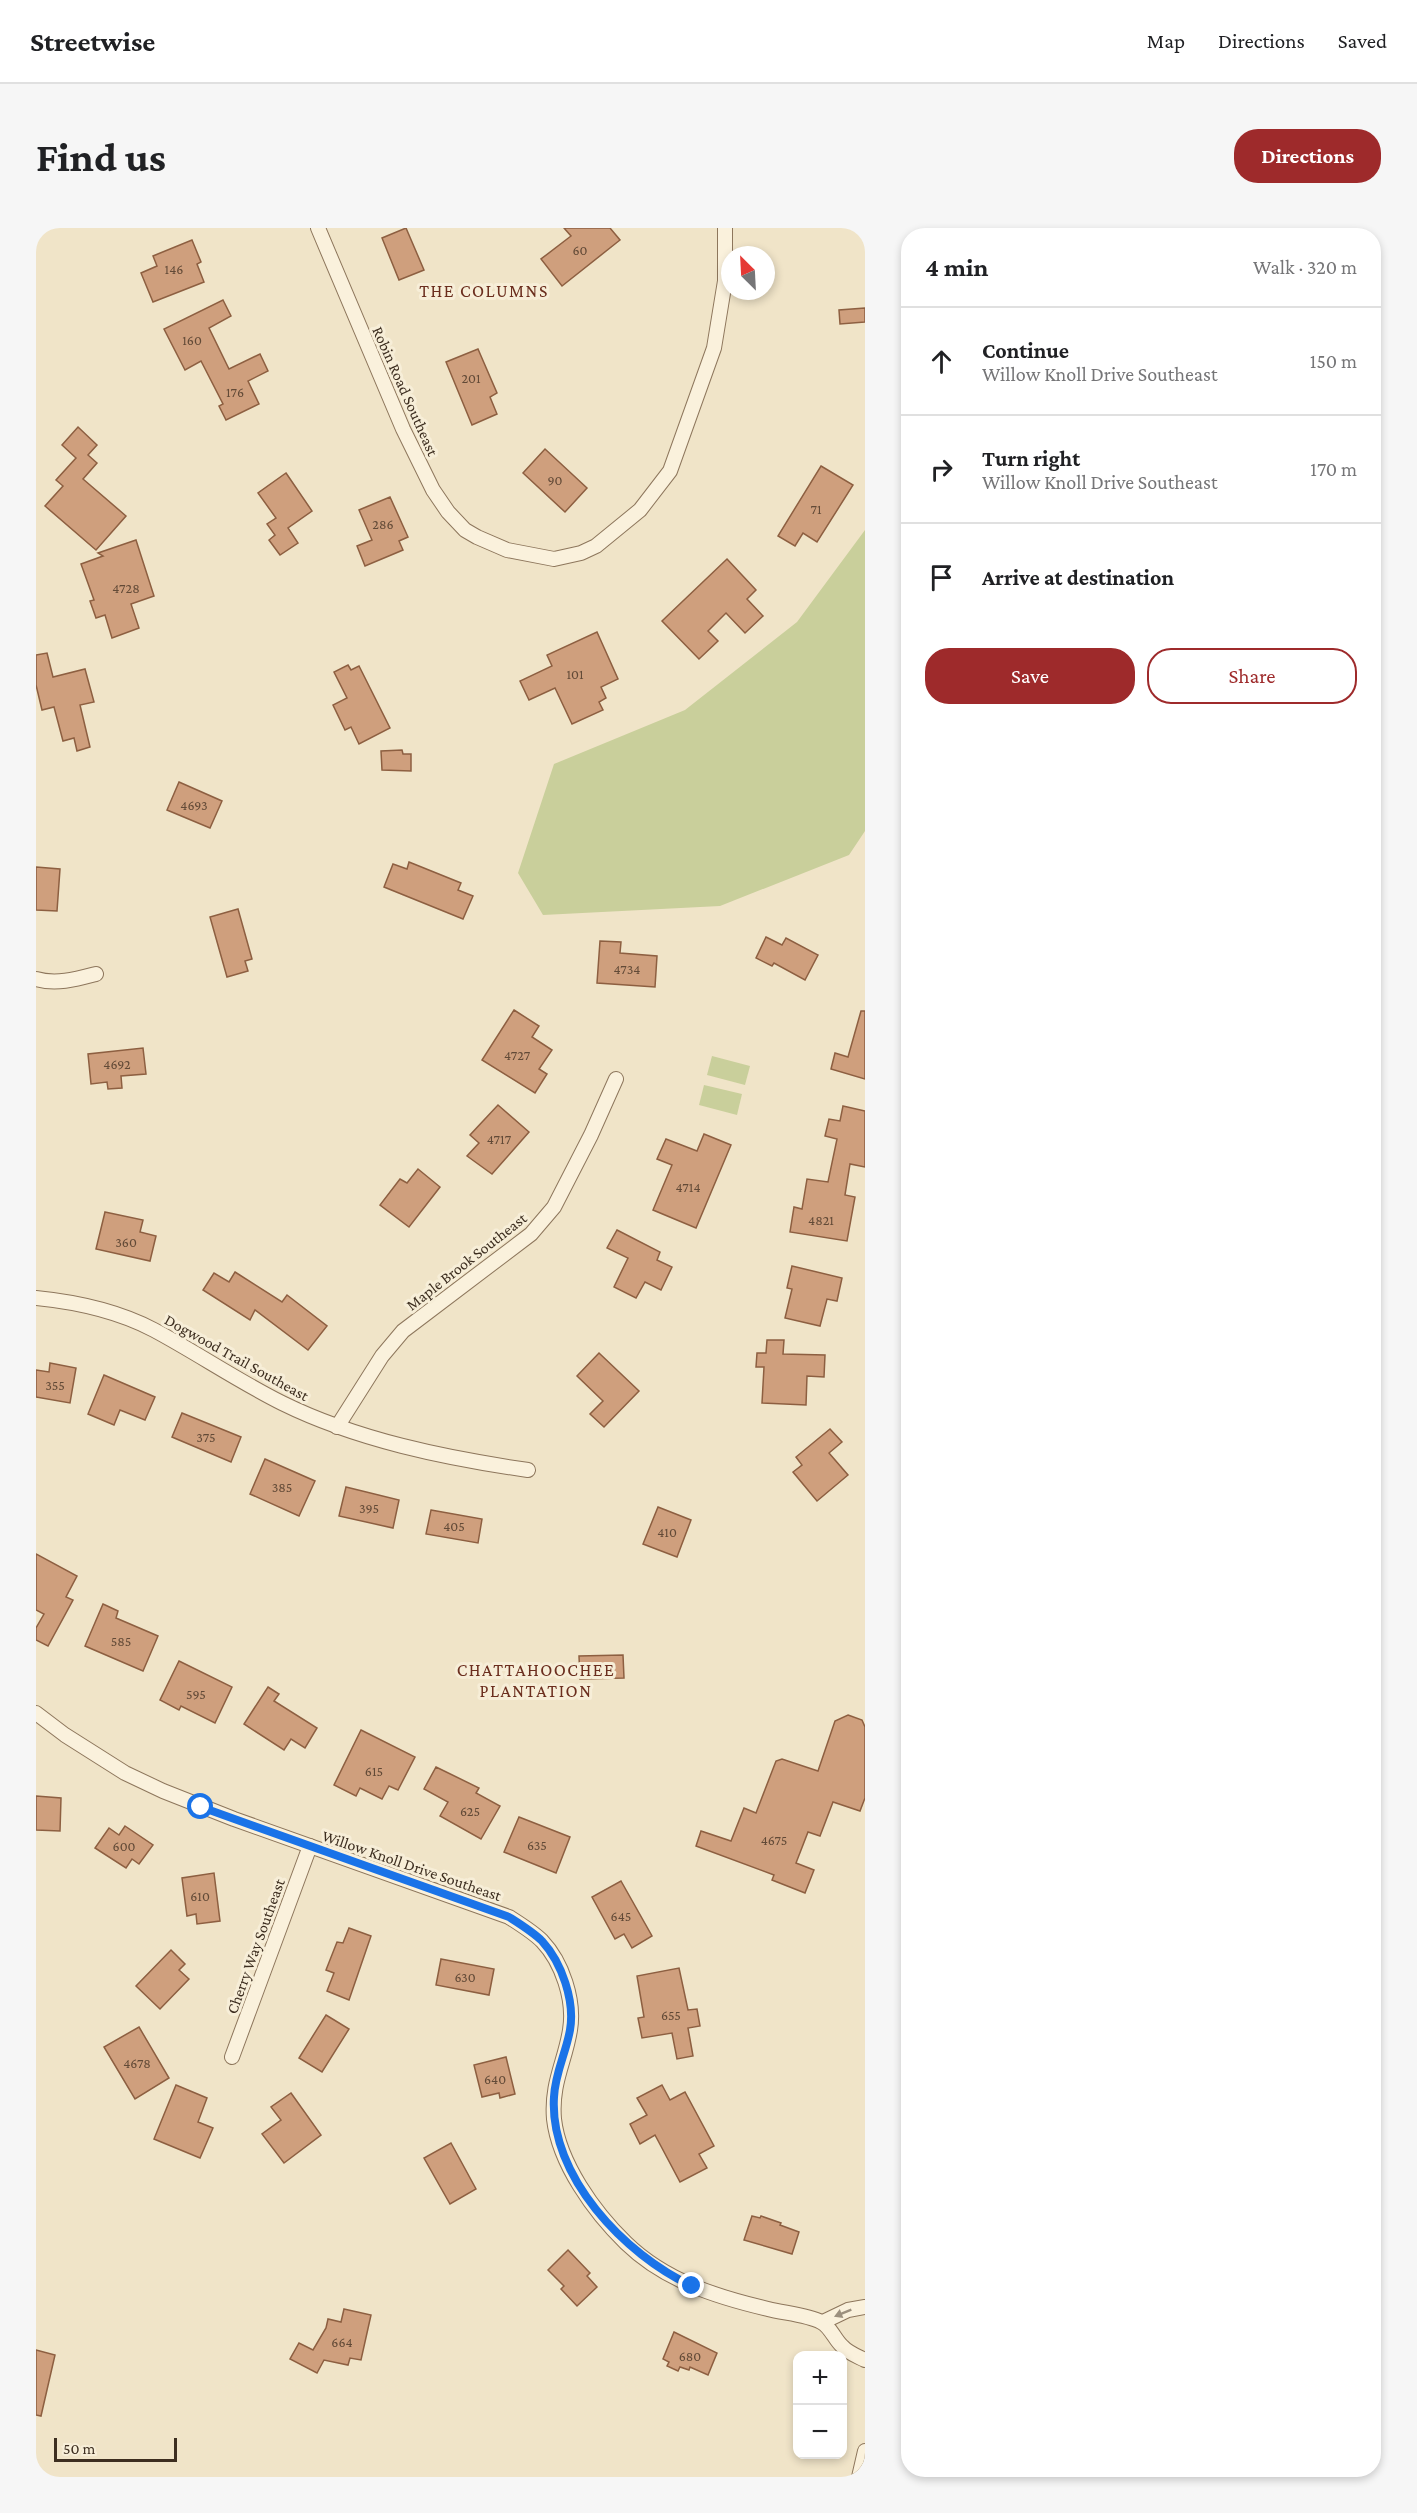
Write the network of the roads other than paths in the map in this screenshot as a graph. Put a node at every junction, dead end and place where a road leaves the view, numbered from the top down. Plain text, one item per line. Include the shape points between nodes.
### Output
1 (318, 228) edge
2 (725, 228) edge
3 (96, 974) dead end
4 (36, 979) edge
5 (616, 1079) dead end
6 (36, 1298) edge
7 (338, 1427) junction
8 (528, 1470) dead end
9 (36, 1713) edge
10 (310, 1846) junction
11 (232, 2057) dead end
12 (865, 2307) edge
13 (823, 2322) junction
14 (865, 2360) edge
15 (865, 2451) edge
16 (859, 2477) edge

1 - 2 street, Robin Road Southeast via 433,490 465,530 493,544 554,559 596,546 640,510 670,471 714,348 725,281
3 - 4 street via 72,981
5 - 7 street, Maple Brook Southeast via 554,1207 531,1234 403,1331 381,1356
6 - 7 street, Dogwood Trail Southeast via 87,1306 152,1329 282,1403
7 - 8 street, Dogwood Trail Southeast via 400,1445
9 - 10 street, Willow Knoll Drive Southeast via 125,1773 212,1811
10 - 11 street, Cherry Way Southeast
10 - 13 street, Willow Knoll Drive Southeast via 509,1917 542,1941 552,1954 568,1992 571,2028 554,2097 556,2131 580,2186 627,2244 649,2262 692,2286
12 -> 13 street
13 - 14 street via 842,2346
15 - 16 street

